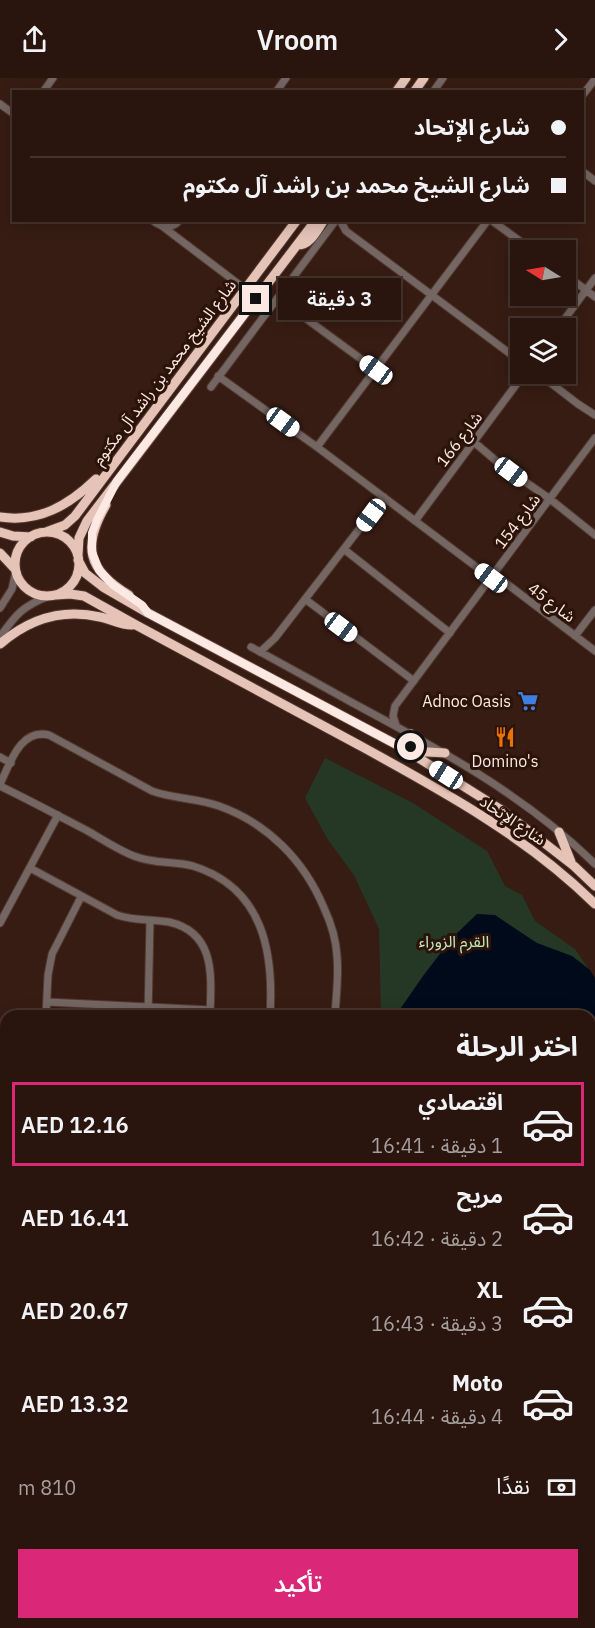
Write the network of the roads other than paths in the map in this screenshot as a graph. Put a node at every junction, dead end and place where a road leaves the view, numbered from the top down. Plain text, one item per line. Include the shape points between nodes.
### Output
1 (595, 79) edge
2 (584, 93) edge
3 (155, 222) edge
4 (178, 222) edge
5 (295, 222) edge
6 (314, 222) edge
7 (322, 222) edge
8 (336, 222) edge
9 (339, 222) edge
10 (488, 222) edge
11 (493, 222) edge
12 (162, 226) junction
13 (330, 229) junction
14 (346, 231) junction
15 (518, 240) edge
16 (297, 245) junction
17 (595, 279) edge
18 (576, 283) edge
19 (245, 289) junction
20 (586, 291) junction
21 (432, 295) junction
22 (595, 297) edge
23 (278, 298) junction
24 (566, 318) edge
25 (510, 354) edge
26 (376, 370) junction
27 (218, 376) junction
28 (517, 384) edge
29 (550, 384) edge
30 (552, 384) edge
31 (211, 387) dead end
32 (555, 387) junction
33 (595, 417) edge
34 (595, 438) edge
35 (473, 443) junction
36 (317, 447) junction
37 (117, 459) junction
38 (117, 481) junction
39 (384, 497) junction
40 (549, 501) junction
41 (0, 517) edge
42 (415, 521) junction
43 (0, 532) edge
44 (46, 532) junction
45 (595, 536) edge
46 (31, 537) junction
47 (345, 550) junction
48 (0, 553) edge
49 (78, 558) junction
50 (16, 570) junction
51 (492, 576) junction
52 (52, 596) junction
53 (305, 599) junction
54 (0, 608) edge
55 (595, 610) edge
56 (148, 613) junction
57 (136, 625) junction
58 (450, 633) junction
59 (575, 636) junction
60 (0, 637) edge
61 (275, 638) junction
62 (0, 644) edge
63 (251, 647) dead end
64 (595, 651) edge
65 (260, 652) junction
66 (273, 659) junction
67 (414, 681) junction
68 (395, 706) junction
69 (376, 715) junction
70 (396, 726) junction
71 (411, 734) junction
72 (404, 749) junction
73 (445, 753) junction
74 (0, 757) edge
75 (11, 763) junction
76 (0, 785) edge
77 (58, 815) junction
78 (559, 832) junction
79 (595, 864) edge
80 (574, 866) junction
81 (30, 868) junction
82 (595, 886) edge
83 (81, 897) junction
84 (595, 904) edge
85 (150, 921) junction
86 (0, 923) edge
87 (47, 1002) junction
88 (148, 1006) junction
89 (46, 1010) edge
90 (148, 1010) edge
91 (183, 1010) edge
92 (210, 1010) edge
93 (270, 1010) edge
94 (335, 1010) edge

1 - 2 street
3 - 12 street
4 - 12 street via 171,227
5 - 19 highway, شارع الشيخ محمد بن راشد آل مكتوم
6 - 16 highway, شارع الشيخ محمد بن راشد آل مكتوم
7 - 16 highway via 306,243
8 - 13 street
9 - 14 street
10 - 21 street
11 - 15 street
12 - 19 street
13 - 14 street
13 - 23 street
14 - 21 street
16 - 38 highway, شارع الشيخ محمد بن راشد آل مكتوم
17 - 20 street
18 - 20 street
19 - 37 highway, شارع الشيخ محمد بن راشد آل مكتوم
20 - 22 street
20 - 24 street
21 - 25 street
21 - 26 street
23 - 26 street
23 - 27 street
26 - 36 street
27 - 31 street
27 - 36 street, شارع 45
28 - 35 street, شارع 166
29 - 32 street
30 - 32 street
32 - 33 street
34 - 40 street, شارع 154
35 - 40 street
35 - 42 street, شارع 166
36 - 39 street, شارع 45
37 - 41 highway via 82,494 55,510 29,518
37 - 44 highway, شارع الشيخ محمد بن راشد آل مكتوم via 70,521
38 - 49 highway, شارع الشيخ محمد بن راشد آل مكتوم via 82,530
38 - 56 highway via 92,533 94,561 105,578
39 - 42 street, شارع 45
39 - 47 street
40 - 45 street
40 - 51 street, شارع 154
42 - 51 street, شارع 45
43 - 46 highway
44 - 46 highway
44 - 49 highway via 69,541
46 - 50 highway via 18,550
47 - 53 street
47 - 58 street
48 - 50 highway
49 - 52 highway via 76,578 64,591
49 - 56 highway, شارع الإتحاد via 94,581
50 - 52 highway via 24,587
50 - 54 street via 12,589
51 - 58 street, شارع 154
51 - 59 street, شارع 45
52 - 57 highway, شارع الإتحاد via 84,596
52 - 60 street via 19,612
53 - 61 street
53 - 67 street
55 - 59 street
56 - 72 highway, شارع الإتحاد
57 - 62 highway via 85,614 60,614 26,625
57 - 84 highway, شارع الإتحاد via 427,782 530,848
58 - 67 street, شارع 154
59 - 64 street, شارع 45
61 - 65 street
61 - 66 street
63 - 65 street
65 - 66 street
66 - 69 street
67 - 68 street, شارع 154
68 - 69 street, شارع 154
68 - 70 street
69 - 70 street
70 - 71 street
71 - 72 highway via 414,744
71 - 73 street
72 - 73 highway
72 - 80 highway, شارع الإتحاد via 503,811
73 - 78 street
74 - 75 street
75 - 76 street
75 - 94 street via 27,738 49,735 152,791 218,805 266,831 303,868 330,921 338,956
76 - 77 street
77 - 81 street
77 - 93 street via 144,860 196,867 236,891 254,913 265,938 271,974
78 - 79 street
78 - 80 highway
80 - 82 highway, شارع الإتحاد
81 - 83 street
81 - 86 street
83 - 85 street via 117,915
83 - 87 street via 52,954
85 - 88 street
85 - 92 street via 182,927 204,947 212,978
87 - 88 street
87 - 89 street
88 - 90 street
88 - 91 street

